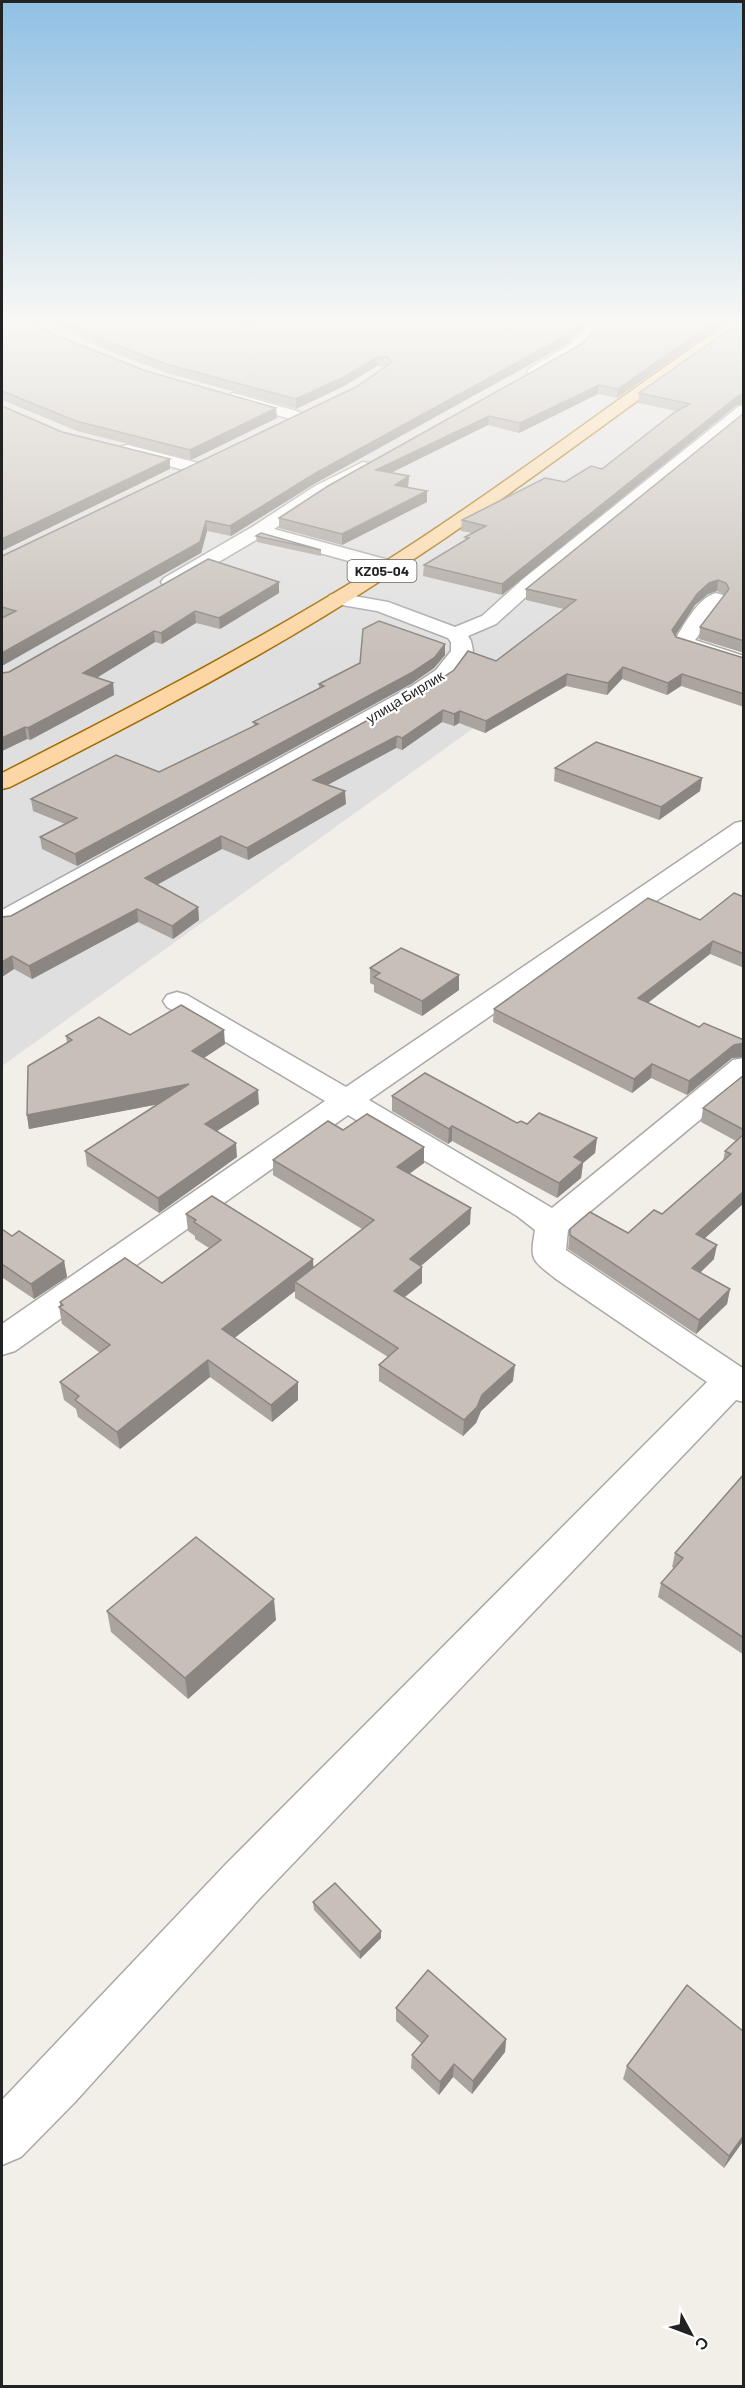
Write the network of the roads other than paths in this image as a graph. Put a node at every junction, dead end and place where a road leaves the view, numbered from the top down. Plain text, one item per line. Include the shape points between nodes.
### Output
1 (579, 433) edge
2 (716, 433) edge
3 (116, 448) edge
4 (383, 456) edge
5 (171, 477) edge
6 (259, 531) junction
7 (389, 566) junction
8 (158, 589) edge
9 (338, 599) junction
10 (716, 599) edge
11 (455, 634) junction
12 (744, 663) edge
13 (2, 782) edge
14 (744, 828) edge
15 (2, 921) edge
16 (177, 1001) dead end
17 (744, 1067) edge
18 (348, 1100) junction
19 (552, 1226) junction
20 (2, 1342) edge
21 (738, 1384) edge
22 (2, 2138) edge

1 - 7 main road, KZ05-04
2 - 11 street via 489,620
3 - 5 street via 198,464
4 - 6 street
6 - 7 street
6 - 8 street
7 - 9 main road, KZ05-04
9 - 11 street via 381,606
9 - 13 main road, KZ05-04 via 243,656
10 - 12 street via 683,643
11 - 15 street, улица Бирлик via 462,651 444,675 420,691
14 - 18 street
16 - 18 street
17 - 19 street
18 - 19 street via 529,1208
18 - 20 street
19 - 21 street via 548,1254
21 - 22 street via 243,1881

